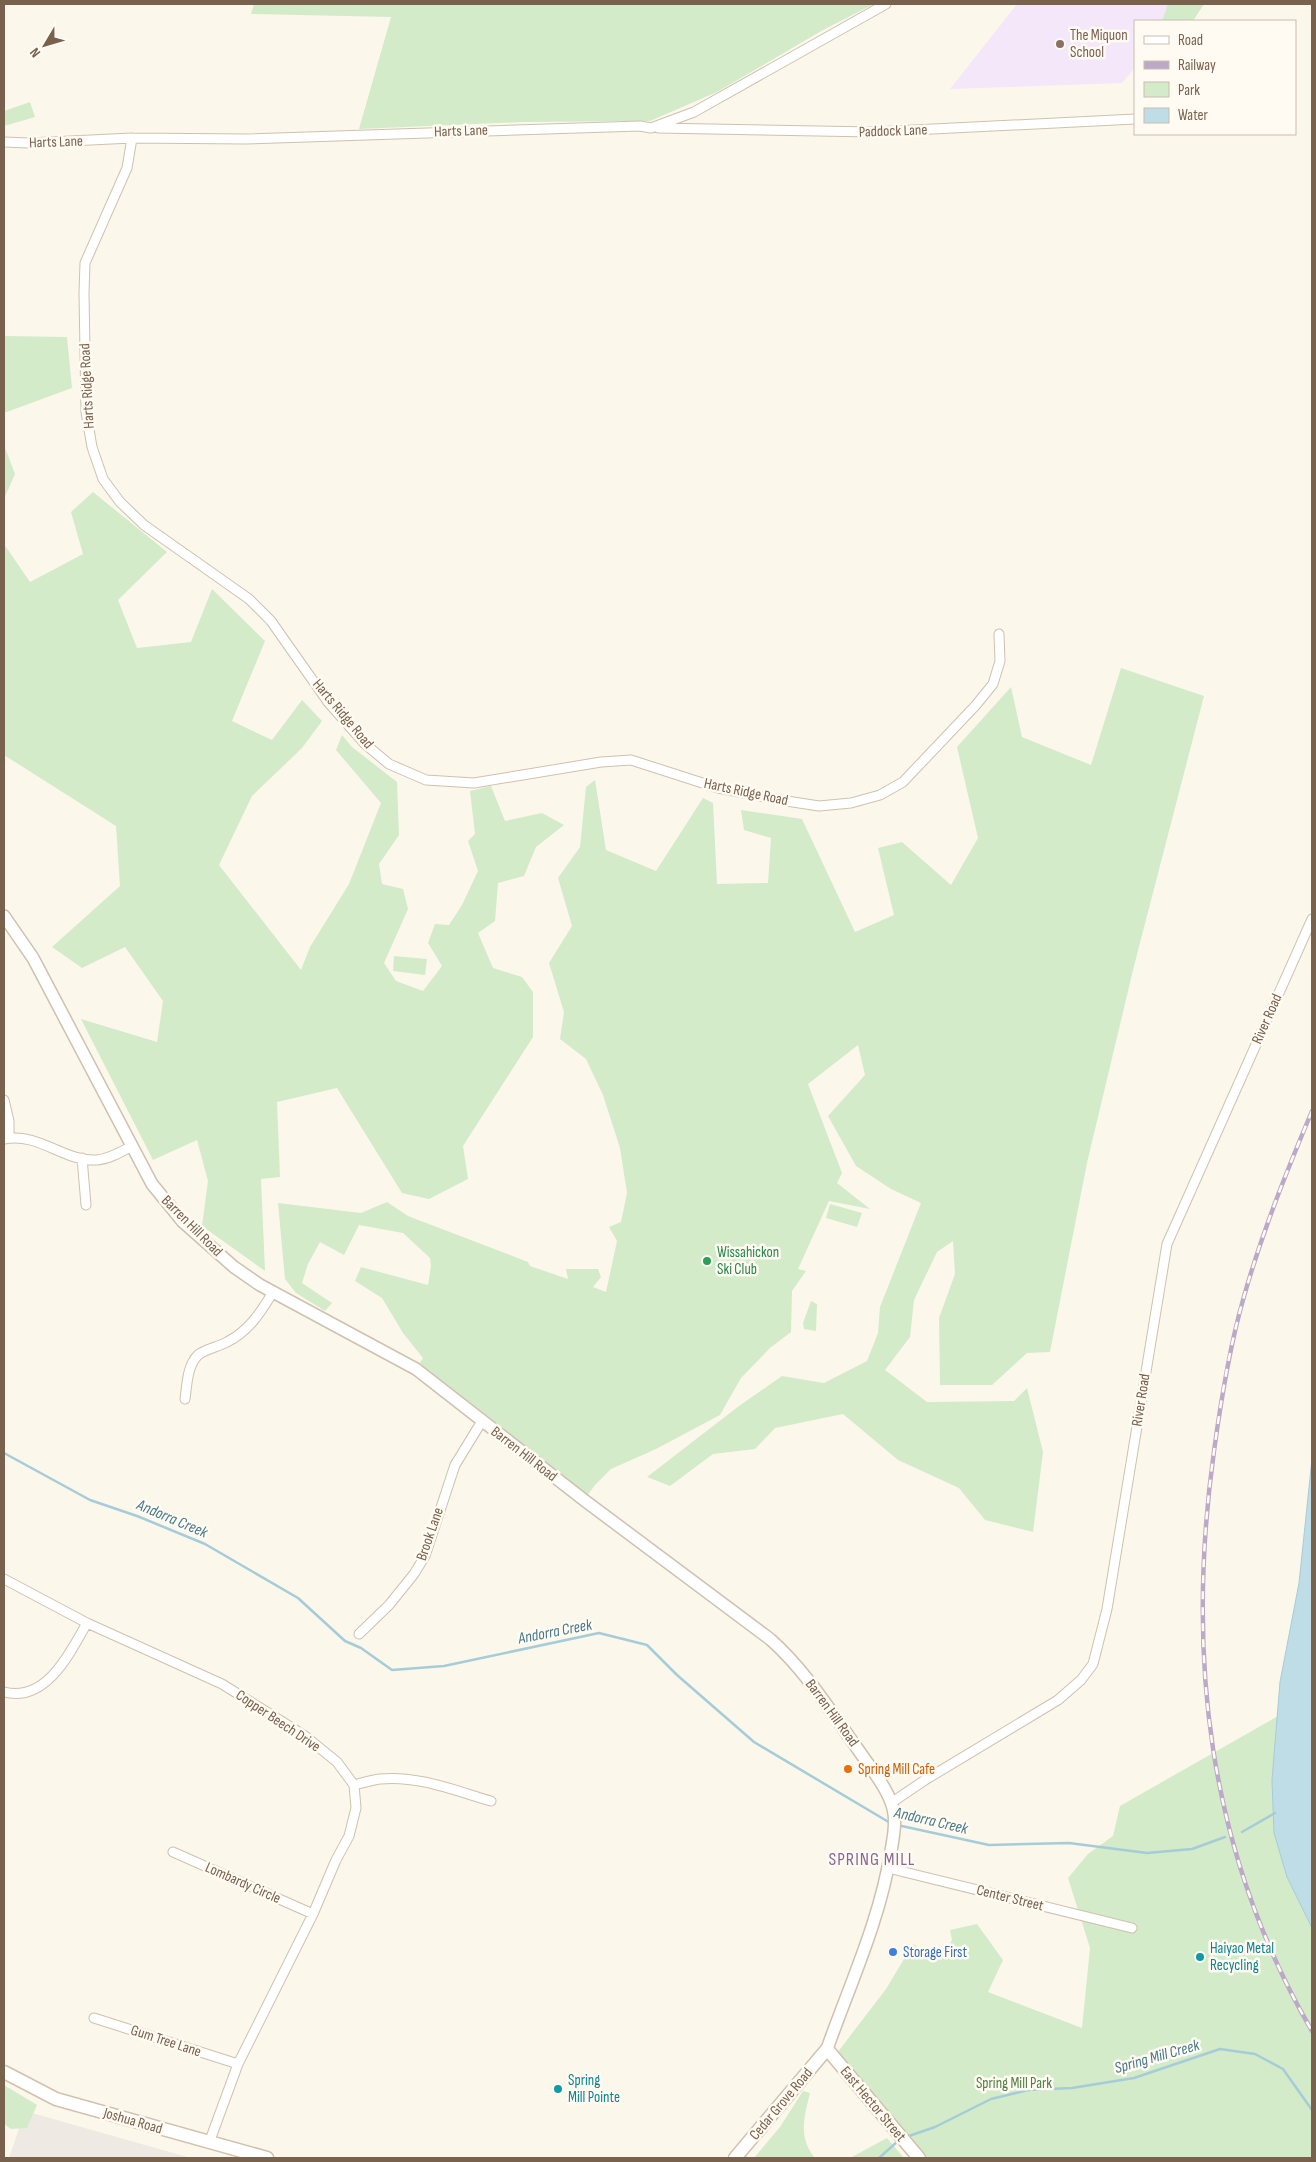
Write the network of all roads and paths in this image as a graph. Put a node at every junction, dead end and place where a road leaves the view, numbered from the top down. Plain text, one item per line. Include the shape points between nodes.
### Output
1 (886, 4) edge
2 (1134, 119) edge
3 (651, 128) junction
4 (132, 138) junction
5 (4, 142) edge
6 (999, 634) dead end
7 (4, 916) edge
8 (1312, 919) edge
9 (4, 1100) edge
10 (6, 1139) edge
11 (132, 1146) junction
12 (82, 1158) junction
13 (86, 1205) dead end
14 (273, 1292) junction
15 (185, 1399) dead end
16 (482, 1421) junction
17 (4, 1579) edge
18 (87, 1623) junction
19 (359, 1634) dead end
20 (4, 1692) edge
21 (354, 1786) junction
22 (491, 1802) dead end
23 (891, 1803) junction
24 (173, 1852) dead end
25 (888, 1868) junction
26 (313, 1914) junction
27 (1132, 1928) dead end
28 (94, 2018) dead end
29 (827, 2049) junction
30 (238, 2064) junction
31 (4, 2072) edge
32 (209, 2143) junction
33 (917, 2156) edge
34 (267, 2158) edge
35 (735, 2158) edge

1 - 3 street, Harts Lane via 694,112
2 - 3 street, Paddock Lane via 873,132
3 - 4 street, Harts Lane via 556,127 246,139
4 - 5 street, Harts Lane via 29,144
4 - 6 street, Harts Ridge Road via 127,168 85,263 86,412 92,447 103,479 120,502 144,525 249,599 271,621 328,702 365,744 389,764 426,780 474,783 631,760 718,788 762,797 819,806 851,803 880,795 903,782 976,705 993,684 1000,661
7 - 11 street, Barren Hill Road via 33,958
8 - 23 street, River Road via 1167,1244 1107,1609 1093,1664 1058,1700
9 - 10 street via 9,1121
10 - 12 street via 36,1140
11 - 12 street via 103,1159
11 - 14 street, Barren Hill Road via 158,1191 183,1222 224,1259
12 - 13 street
14 - 15 street via 259,1317 246,1329 229,1342 198,1356 188,1373
14 - 16 street, Barren Hill Road via 408,1364
16 - 19 street, Brook Lane via 454,1465 424,1556 414,1574
16 - 23 street, Barren Hill Road via 778,1645 826,1704 877,1777
17 - 18 street, Copper Beech Drive
18 - 20 street via 67,1658 43,1686 13,1694
18 - 21 street, Copper Beech Drive via 222,1684 306,1736 337,1762
21 - 22 street via 380,1779 407,1780 440,1785
21 - 26 street via 356,1808 349,1836
23 - 25 street, Barren Hill Road via 895,1815
24 - 26 street, Lombardy Circle
25 - 27 street, Center Street
25 - 29 street, Barren Hill Road via 875,1919
26 - 30 street
28 - 30 street, Gum Tree Lane
29 - 33 main road, East Hector Street
29 - 35 main road, Cedar Grove Road
30 - 32 street
31 - 32 main road, Joshua Road via 56,2099
32 - 34 main road, Joshua Road

